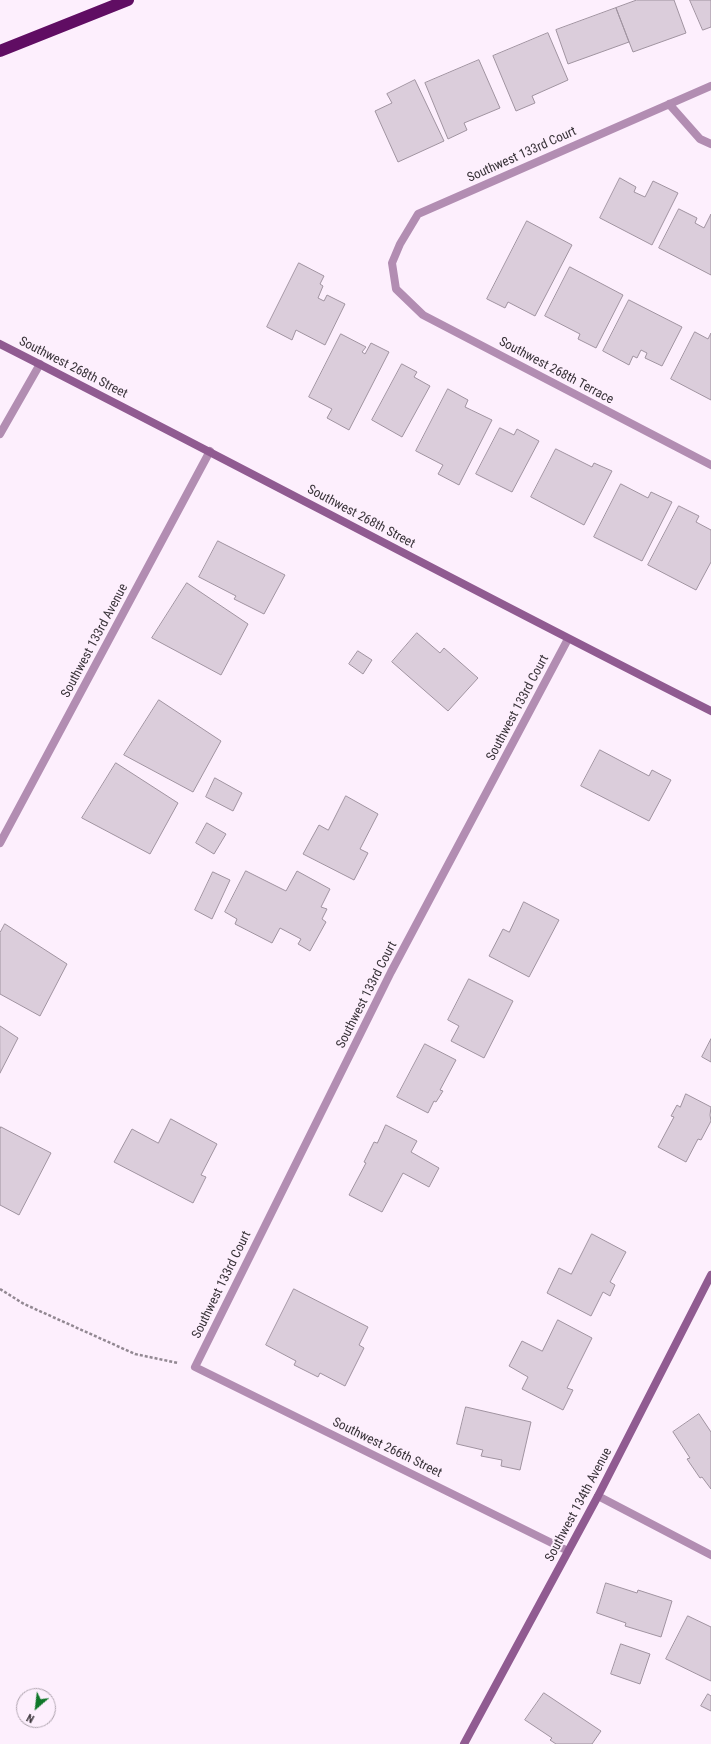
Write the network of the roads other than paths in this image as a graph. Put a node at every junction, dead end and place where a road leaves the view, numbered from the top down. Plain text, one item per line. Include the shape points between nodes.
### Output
1 (128, 0) edge
2 (0, 51) edge
3 (711, 86) edge
4 (669, 104) junction
5 (711, 144) edge
6 (396, 289) joint
7 (0, 344) edge
8 (40, 364) junction
9 (0, 434) edge
10 (210, 451) junction
11 (711, 465) edge
12 (568, 639) junction
13 (711, 711) edge
14 (0, 843) edge
15 (711, 1275) edge
16 (195, 1367) joint
17 (598, 1496) junction
18 (568, 1551) junction
19 (711, 1555) edge
20 (464, 1744) edge

1 - 2 highway
3 - 4 street, Southwest 133rd Court
4 - 5 street via 700,139
4 - 6 street, Southwest 133rd Court via 418,214 392,263
6 - 11 street, Southwest 268th Terrace via 423,315
7 - 8 main road, Southwest 268th Street
8 - 9 street
8 - 10 main road, Southwest 268th Street
10 - 12 main road, Southwest 268th Street
10 - 14 street, Southwest 133rd Avenue
12 - 13 main road, Southwest 268th Street
12 - 16 street, Southwest 133rd Court via 391,972
15 - 17 main road, Southwest 134th Avenue
16 - 18 street, Southwest 266th Street
17 - 18 main road, Southwest 134th Avenue
17 - 19 street
18 - 20 main road, Southwest 134th Avenue

